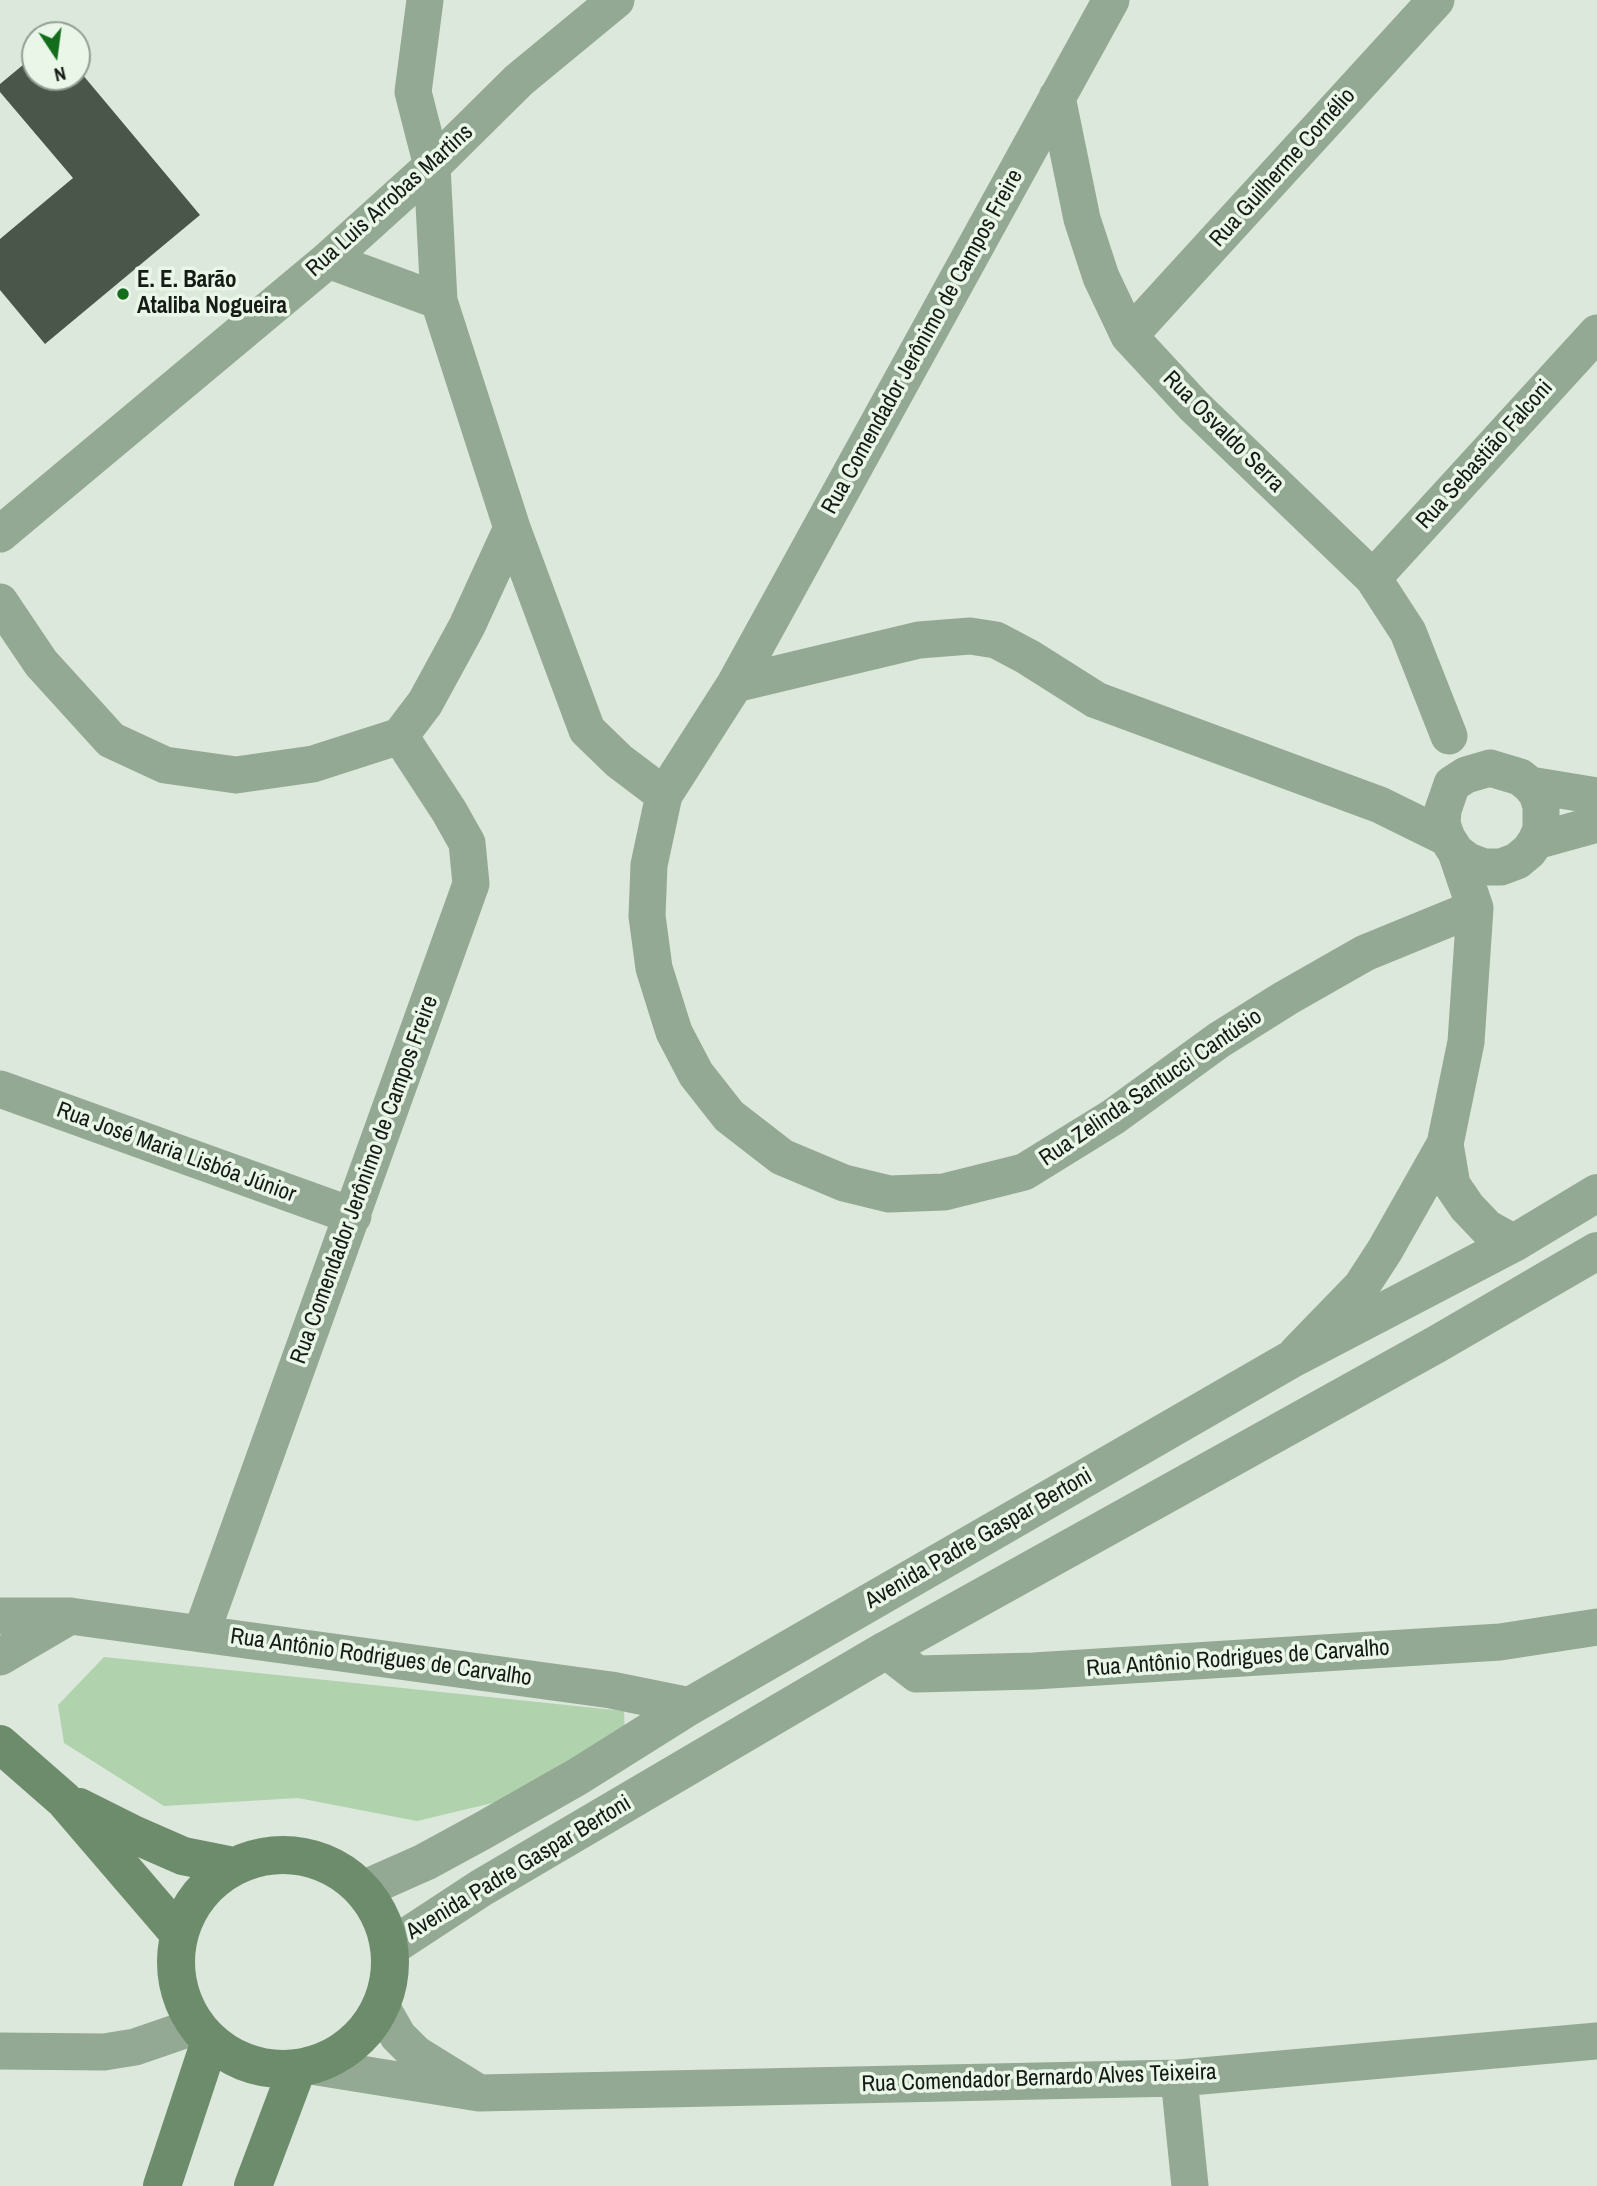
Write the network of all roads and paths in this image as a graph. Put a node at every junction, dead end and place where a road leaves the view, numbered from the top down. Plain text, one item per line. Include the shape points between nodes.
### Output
1 (425, 0) edge
2 (616, 0) edge
3 (1111, 0) edge
4 (1436, 0) edge
5 (1058, 97) junction
6 (432, 166) junction
7 (328, 260) junction
8 (439, 301) junction
9 (1597, 333) edge
10 (1129, 336) junction
11 (512, 528) junction
12 (0, 534) edge
13 (1373, 578) junction
14 (0, 602) edge
15 (734, 684) junction
16 (400, 736) junction
17 (1449, 736) junction
18 (1490, 768) junction
19 (1530, 785) junction
20 (1450, 790) junction
21 (664, 795) junction
22 (1597, 796) edge
23 (1380, 805) junction
24 (1597, 824) edge
25 (1536, 841) junction
26 (1451, 845) junction
27 (1501, 867) junction
28 (1475, 908) junction
29 (0, 1089) edge
30 (1445, 1144) junction
31 (1597, 1193) edge
32 (353, 1216) junction
33 (1514, 1243) junction
34 (1597, 1251) edge
35 (1290, 1360) junction
36 (0, 1616) edge
37 (70, 1616) junction
38 (1597, 1627) edge
39 (201, 1634) junction
40 (886, 1650) junction
41 (0, 1657) edge
42 (690, 1706) junction
43 (0, 1744) edge
44 (64, 1800) junction
45 (233, 1866) junction
46 (363, 1889) junction
47 (178, 1934) junction
48 (391, 1947) junction
49 (382, 2008) junction
50 (203, 2033) junction
51 (1597, 2041) edge
52 (0, 2051) edge
53 (304, 2067) junction
54 (1179, 2078) junction
55 (479, 2093) junction
56 (162, 2186) edge
57 (253, 2186) edge
58 (1190, 2186) edge

1 - 6 street via 413,92
2 - 6 street, Rua Luis Arrobas Martins via 519,80
3 - 5 street, Rua Comendador Jerônimo de Campos Freire
4 - 10 street, Rua Guilherme Cornélio
5 - 10 street, Rua Osvaldo Serra via 1082,219 1101,277
5 - 15 street, Rua Comendador Jerônimo de Campos Freire
6 - 7 street, Rua Luis Arrobas Martins
6 - 8 street
7 - 8 street
7 - 12 street, Rua Luis Arrobas Martins
8 - 11 street
9 - 13 street, Rua Sebastião Falconi
10 - 13 street, Rua Osvaldo Serra via 1194,406
11 - 16 street via 467,626 425,703
11 - 21 street via 587,730
13 - 17 street, Rua Osvaldo Serra via 1408,632
14 - 16 street via 41,663 111,740 165,765 236,775 313,764
15 - 21 street, Rua Zelinda Santucci Cantúsio
15 - 23 street via 919,640 970,636 996,640 1096,700
16 - 32 street, Rua Comendador Jerônimo de Campos Freire via 467,844 471,884
17 - 18 street
17 - 20 street, Rua Osvaldo Serra
18 - 19 street
18 - 20 street via 1466,775
19 - 22 street
19 - 25 street via 1541,806
20 - 23 street
20 - 26 street via 1442,824
21 - 28 street, Rua Zelinda Santucci Cantúsio via 649,865 647,916 662,994 674,1032 696,1074 729,1116 782,1157 844,1184 889,1194 944,1192 1024,1172 1286,998 1365,953
23 - 26 street
24 - 25 street
25 - 27 street via 1517,861
26 - 27 street via 1468,862
26 - 28 street
27 - 28 street
28 - 30 street via 1466,1042
29 - 32 street, Rua José Maria Lisbóa Júnior
30 - 33 street via 1452,1185 1487,1228
30 - 35 street via 1361,1287
31 - 33 street, Avenida Padre Gaspar Bertoni
32 - 39 street, Rua Comendador Jerônimo de Campos Freire
33 - 35 street, Avenida Padre Gaspar Bertoni
34 - 40 street, Avenida Padre Gaspar Bertoni
35 - 42 street, Avenida Padre Gaspar Bertoni
36 - 37 street, Rua Antônio Rodrigues de Carvalho
37 - 39 street, Rua Antônio Rodrigues de Carvalho
37 - 41 street
38 - 40 street, Rua Antônio Rodrigues de Carvalho via 1500,1642 1034,1671 917,1674
39 - 42 street, Rua Antônio Rodrigues de Carvalho via 611,1690
40 - 48 street, Avenida Padre Gaspar Bertoni via 481,1888
42 - 46 street, Avenida Padre Gaspar Bertoni via 482,1831
43 - 44 main road
44 - 45 main road via 183,1856
44 - 47 main road
45 - 46 main road via 260,1856 307,1857 342,1871
45 - 47 main road via 209,1884 190,1907
46 - 48 main road via 382,1916
47 - 50 main road via 177,1982 184,2004
48 - 49 main road
49 - 53 main road via 352,2045
49 - 55 street via 398,2036 416,2054
50 - 52 street via 104,2052
50 - 53 main road via 236,2059 265,2068
50 - 56 main road
51 - 54 street, Rua Comendador Bernardo Alves Teixeira
53 - 55 street, Rua Comendador Bernardo Alves Teixeira
53 - 57 main road
54 - 55 street, Rua Comendador Bernardo Alves Teixeira
54 - 58 street

